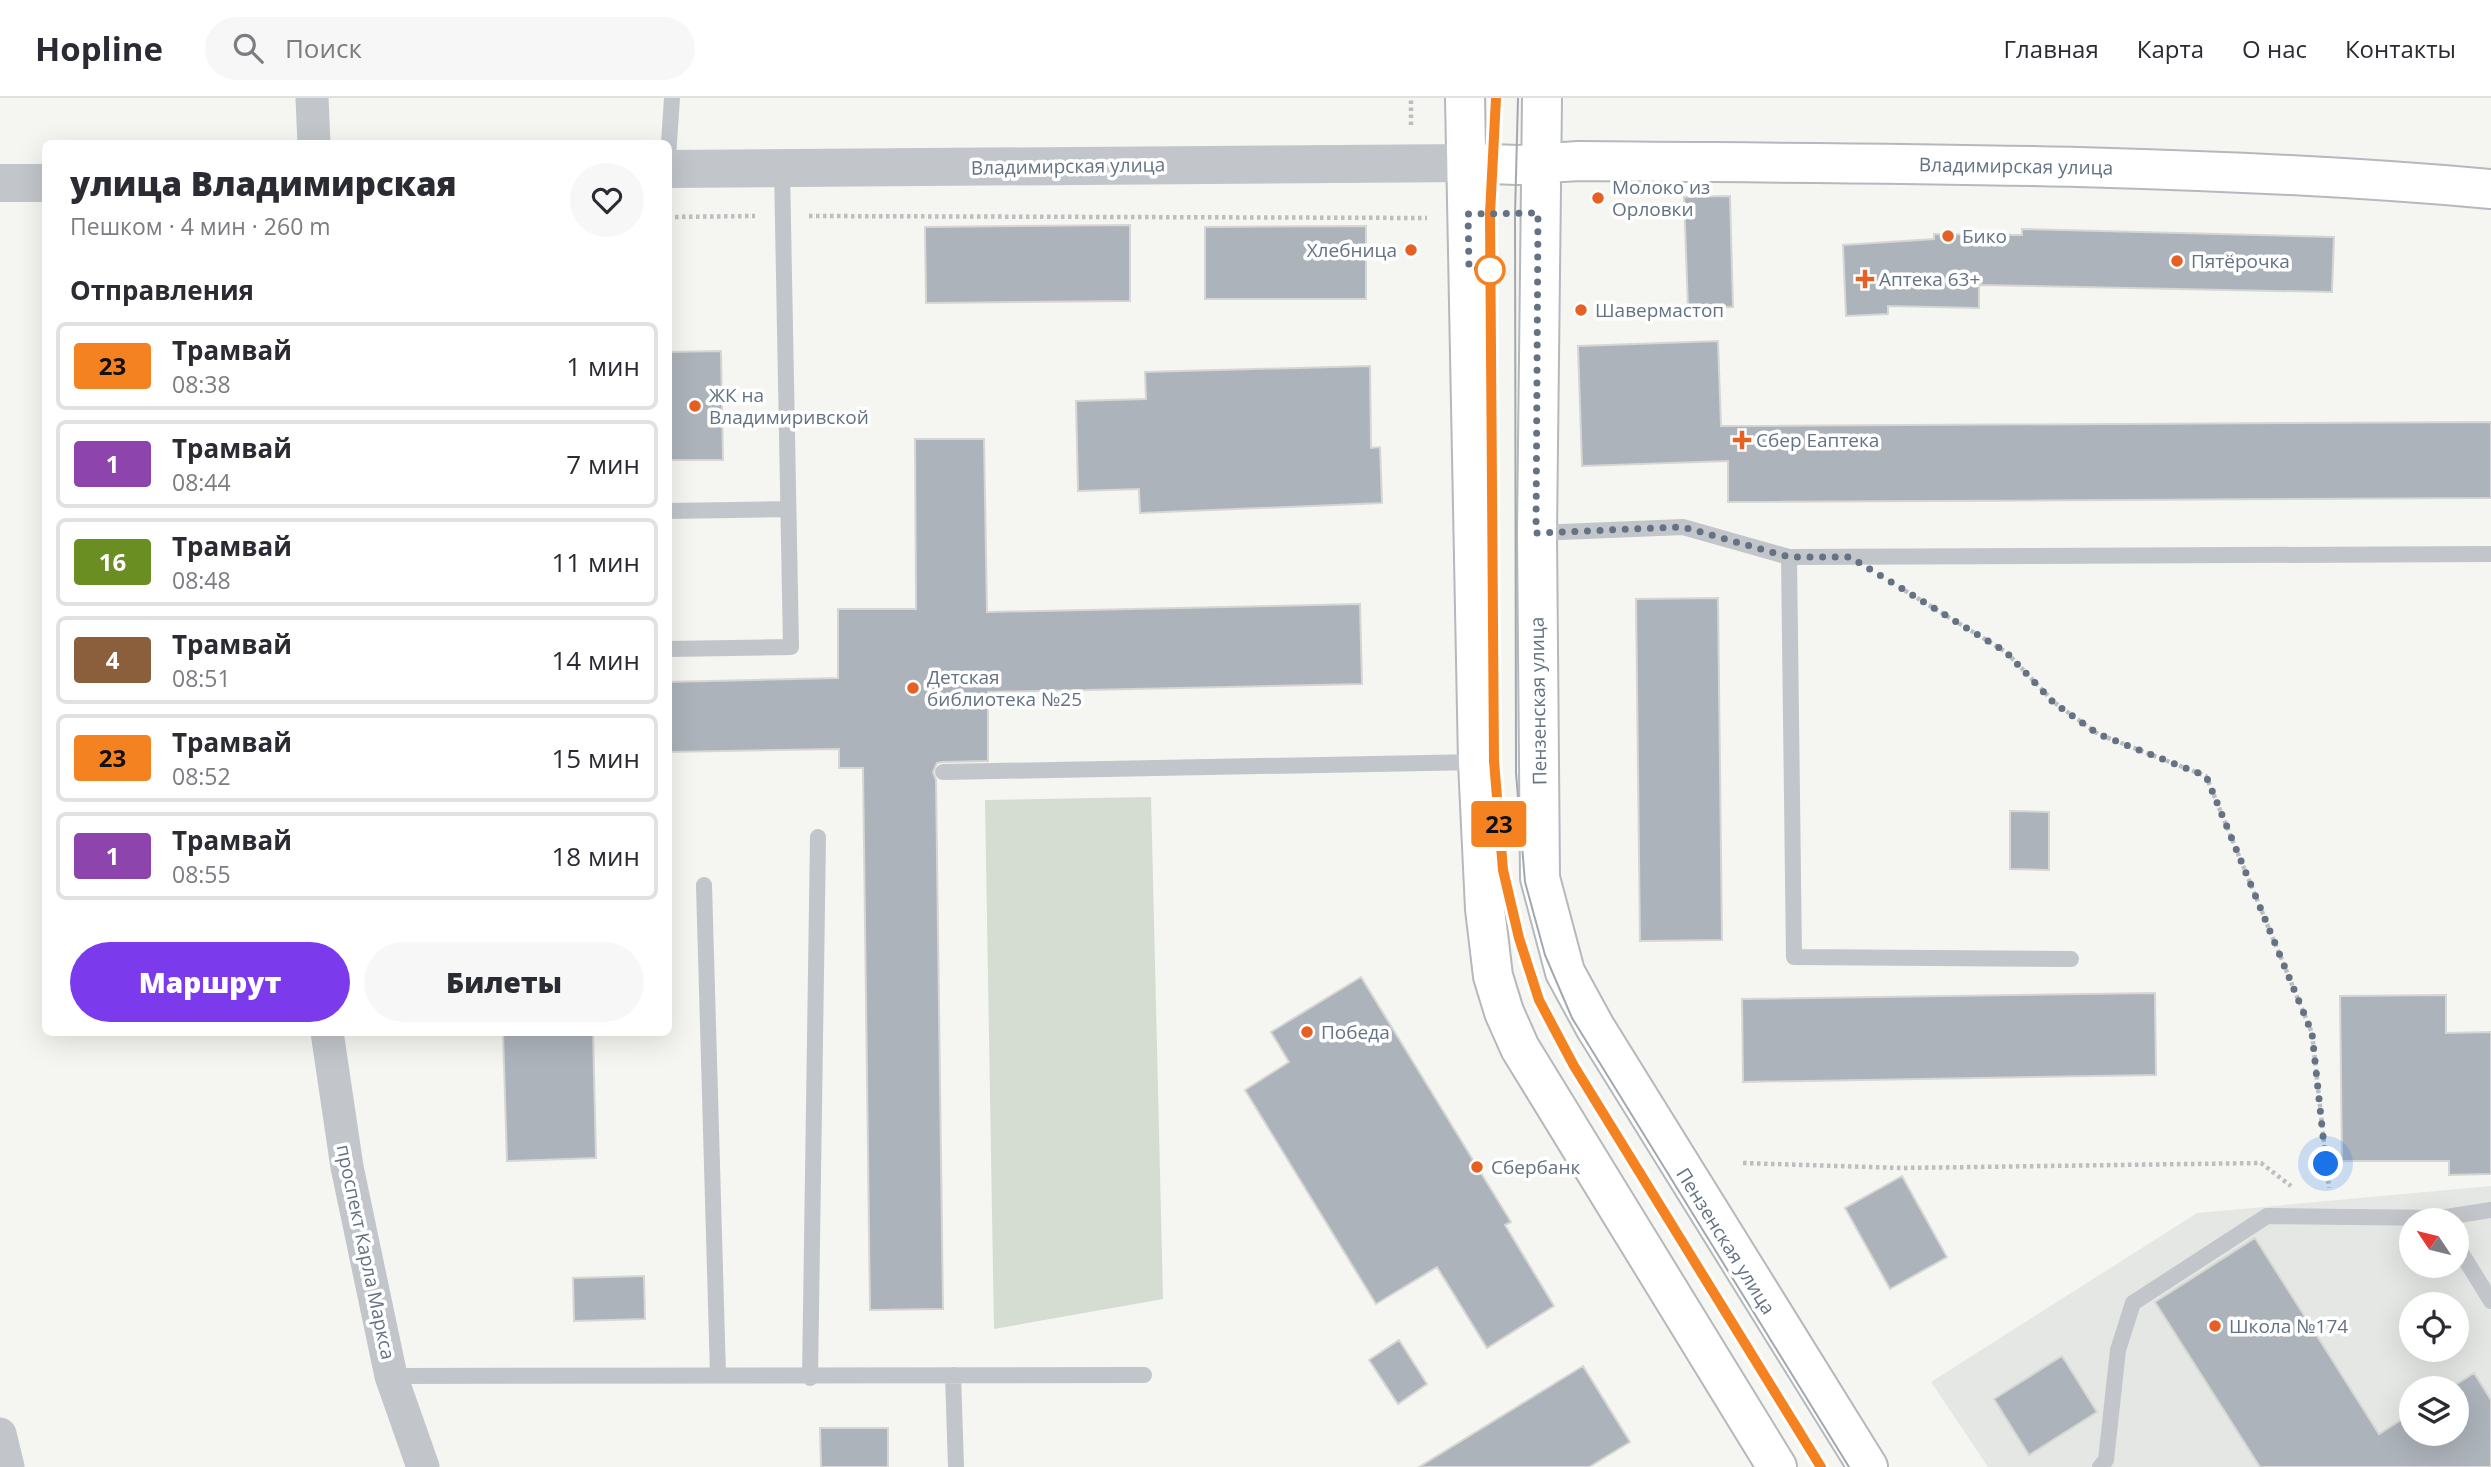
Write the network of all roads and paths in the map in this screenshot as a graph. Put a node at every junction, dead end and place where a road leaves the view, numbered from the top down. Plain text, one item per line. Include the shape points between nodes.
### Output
1 (312, 98) edge
2 (672, 98) edge
3 (1465, 98) edge
4 (1542, 98) edge
5 (314, 140) edge
6 (669, 140) edge
7 (1467, 163) junction
8 (1540, 164) junction
9 (782, 169) junction
10 (672, 170) edge
11 (0, 183) edge
12 (42, 183) edge
13 (2491, 189) edge
14 (1468, 214) junction
15 (785, 216) junction
16 (672, 217) edge
17 (788, 509) junction
18 (672, 511) edge
19 (1536, 533) junction
20 (2491, 554) edge
21 (1789, 557) junction
22 (1850, 557) junction
23 (672, 649) edge
24 (1478, 762) junction
25 (943, 772) dead end
26 (818, 837) dead end
27 (705, 886) dead end
28 (2071, 959) dead end
29 (328, 1036) edge
30 (1743, 1163) dead end
31 (2297, 1190) dead end
32 (2319, 1191) dead end
33 (2491, 1210) edge
34 (2469, 1214) edge
35 (2399, 1218) edge
36 (2469, 1265) edge
37 (2491, 1301) edge
38 (718, 1375) junction
39 (953, 1375) junction
40 (1144, 1375) dead end
41 (391, 1376) junction
42 (810, 1378) junction
43 (0, 1434) edge
44 (8, 1467) edge
45 (423, 1467) edge
46 (956, 1467) edge
47 (1777, 1467) edge
48 (1868, 1467) edge
49 (2100, 1467) edge

1 - 5 street
2 - 6 lane
3 - 7 main road
4 - 8 main road, Пензенская улица
7 - 8 main road, Владимирская улица
7 - 9 street, Владимирская улица
7 - 14 main road
8 - 13 main road, Владимирская улица via 2037,165 2375,178
8 - 19 main road, Пензенская улица
9 - 10 street, Владимирская улица
9 - 15 lane
11 - 12 street
14 - 15 path via 1409,219
14 - 24 main road
15 - 16 path
15 - 17 lane
17 - 18 lane
17 - 23 lane via 791,647
19 - 21 lane via 1683,527
19 - 48 main road, Пензенская улица via 1540,878 1565,972 1629,1086
20 - 22 lane
21 - 22 lane
21 - 28 lane via 1794,957
22 - 32 path via 2006,652 2054,703 2098,734 2206,776 2312,1033 2329,1191
24 - 25 lane
24 - 47 main road via 1488,943 1504,1013 1520,1048
26 - 42 lane
27 - 38 lane
29 - 41 street, проспект Карла Маркса via 347,1167
30 - 31 path via 1901,1168 2261,1163
33 - 34 lane
35 - 49 lane via 2267,1216 2133,1303 2118,1350 2106,1460
36 - 37 lane
38 - 41 lane
38 - 42 lane
39 - 40 lane
39 - 42 lane
39 - 46 lane
41 - 45 street, проспект Карла Маркса
43 - 44 street

